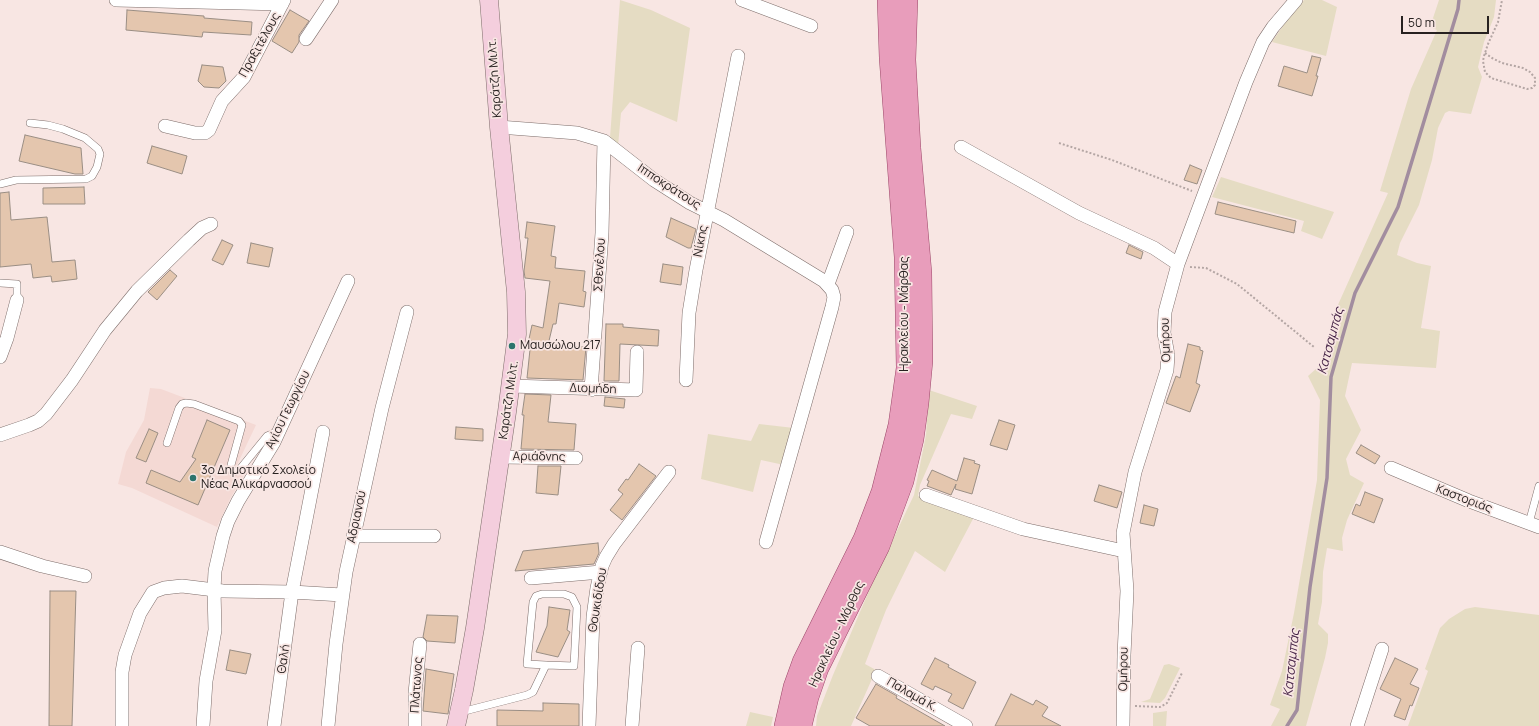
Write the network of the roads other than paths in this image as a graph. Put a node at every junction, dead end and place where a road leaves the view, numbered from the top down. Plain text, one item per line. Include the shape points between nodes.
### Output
1 (116, 0) edge
2 (332, 0) edge
3 (742, 0) edge
4 (888, 0) edge
5 (907, 0) edge
6 (1296, 0) edge
7 (486, 1) edge
8 (283, 2) edge
9 (811, 26) dead end
10 (306, 39) dead end
11 (738, 56) dead end
12 (30, 123) dead end
13 (164, 126) dead end
14 (499, 127) junction
15 (604, 141) junction
16 (961, 146) dead end
17 (0, 184) edge
18 (707, 212) junction
19 (211, 224) dead end
20 (847, 232) dead end
21 (1178, 264) junction
22 (348, 281) dead end
23 (0, 283) edge
24 (828, 284) junction
25 (17, 300) joint
26 (407, 312) dead end
27 (637, 352) dead end
28 (0, 357) edge
29 (686, 380) dead end
30 (511, 386) junction
31 (591, 390) junction
32 (280, 431) junction
33 (323, 432) dead end
34 (0, 435) edge
35 (167, 443) dead end
36 (501, 456) junction
37 (576, 458) dead end
38 (1390, 468) dead end
39 (669, 472) dead end
40 (1539, 486) edge
41 (926, 494) dead end
42 (1534, 525) edge
43 (353, 536) junction
44 (434, 536) dead end
45 (766, 542) dead end
46 (1124, 551) junction
47 (0, 552) edge
48 (601, 572) junction
49 (85, 576) dead end
50 (531, 578) dead end
51 (214, 590) junction
52 (292, 592) junction
53 (342, 595) junction
54 (420, 644) dead end
55 (638, 648) dead end
56 (1382, 649) dead end
57 (546, 665) junction
58 (878, 676) dead end
59 (457, 719) edge
60 (122, 726) edge
61 (203, 726) edge
62 (274, 726) edge
63 (328, 726) edge
64 (415, 726) edge
65 (589, 726) edge
66 (632, 726) edge
67 (785, 726) edge
68 (801, 726) edge
69 (966, 726) edge
70 (1123, 726) edge
71 (1356, 726) edge

1 - 8 street
2 - 10 street
3 - 9 street
4 - 67 main road, Ηρακλείου - Μάρθας via 905,257 906,376 899,425 882,492 864,539 803,662
5 - 68 main road, Ηρακλείου - Μάρθας via 905,60 910,148 922,273 922,361 913,439 900,488 879,546 818,668
6 - 21 street, Ομήρου via 1263,42
7 - 14 street, Καράτζη Μιλτ.
8 - 13 street, Πραξιτέλους via 244,77 222,101 209,130 205,133 195,133
11 - 18 street, Νίκης
12 - 17 lane via 63,129 85,138 98,149 100,154 97,167 92,176 86,179 16,180
14 - 15 street, Ιπποκράτους via 577,133
14 - 30 street, Καράτζη Μιλτ. via 517,307 517,334
15 - 18 street, Ιπποκράτους via 654,180
15 - 31 street, Σθενέλου via 602,233
16 - 21 street via 1073,209 1154,248
18 - 24 street, Ιπποκράτους
18 - 29 street, Νίκης via 690,313
19 - 34 street via 202,228 137,291 105,330 46,414 28,426
20 - 24 street
21 - 46 street, Ομήρου via 1164,319 1167,370 1135,472 1123,533
22 - 32 street, Αγίου Γεωργίου
23 - 25 lane via 17,284
24 - 45 street via 833,294 832,306
25 - 28 street
26 - 43 street, Αδριανού
27 - 31 street, Διομήδη via 636,390
30 - 31 street, Διομήδη
30 - 36 street, Καράτζη Μιλτ.
32 - 35 lane via 267,436 240,469 232,472 231,465 242,425 239,421 186,403 179,408
32 - 51 street, Αγίου Γεωργίου via 228,521 216,563
33 - 52 street, Θαλή
36 - 37 street, Αριάδνης
36 - 59 street, Καράτζη Μιλτ. via 470,661
38 - 42 street, Καστοριάς
39 - 48 street, Θουκιδίδου via 614,544
40 - 42 lane
41 - 46 street via 1023,529
43 - 44 street
43 - 53 street, Αδριανού
46 - 70 street, Ομήρου via 1127,591
47 - 49 street via 42,566
48 - 50 street
48 - 65 street, Θουκιδίδου via 593,617
51 - 52 street
51 - 60 street via 171,587 156,590 148,598 124,662
51 - 61 street, Αγίου Γεωργίου via 215,630 206,681
52 - 53 street
52 - 62 street, Θαλή
53 - 63 street, Αδριανού
54 - 64 street, Πλάτωνος via 414,693
55 - 66 street
56 - 71 street
57 - 57 lane via 527,664 533,602 536,596 542,594 564,594 574,600 577,607 574,666
57 - 59 lane via 533,692
58 - 69 street, Παλαμά Κ.

